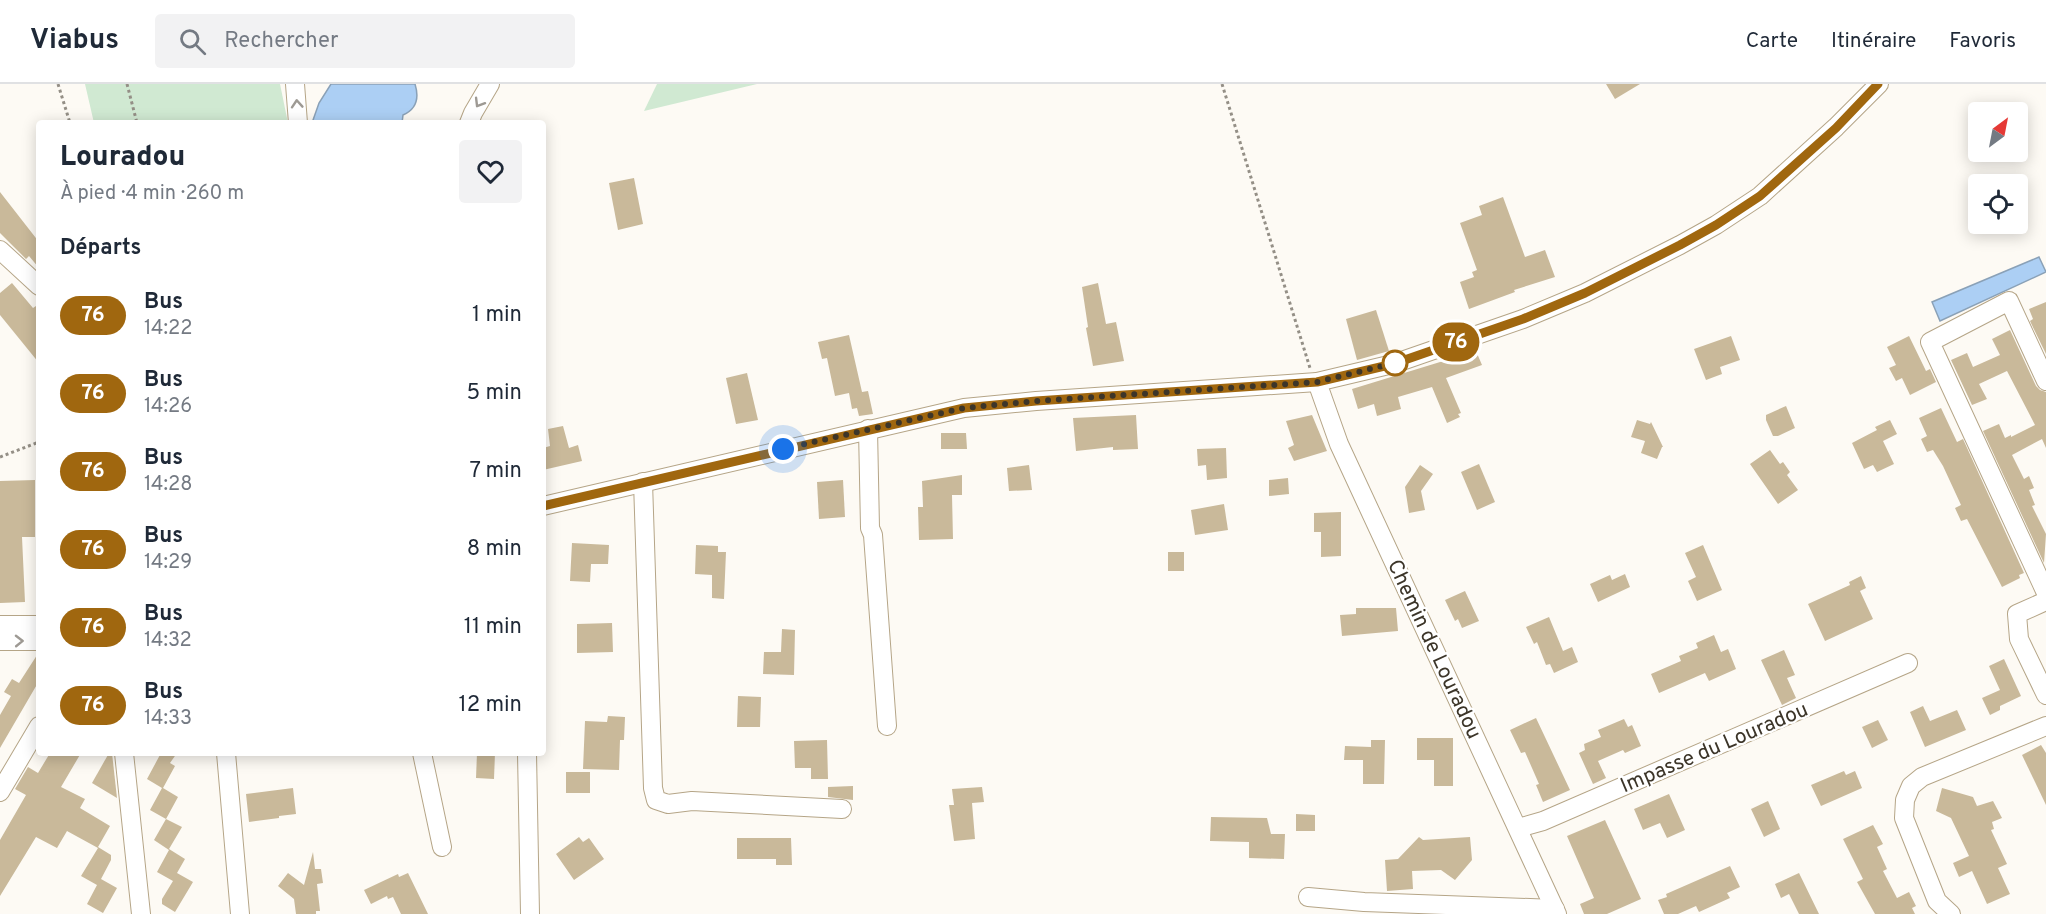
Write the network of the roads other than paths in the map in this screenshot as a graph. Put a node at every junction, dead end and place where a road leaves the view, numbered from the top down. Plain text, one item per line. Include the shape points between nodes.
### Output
1 (295, 84) edge
2 (490, 84) edge
3 (1879, 84) edge
4 (298, 120) edge
5 (470, 120) edge
6 (0, 250) edge
7 (36, 283) edge
8 (2046, 381) edge
9 (1317, 382) junction
10 (868, 429) junction
11 (643, 482) junction
12 (546, 505) edge
13 (2046, 593) edge
14 (2046, 601) edge
15 (0, 625) edge
16 (36, 625) edge
17 (0, 641) edge
18 (36, 641) edge
19 (1908, 663) dead end
20 (2046, 695) edge
21 (887, 726) dead end
22 (2046, 726) edge
23 (36, 731) edge
24 (124, 756) edge
25 (226, 756) edge
26 (423, 756) edge
27 (527, 756) edge
28 (0, 792) edge
29 (842, 809) dead end
30 (1518, 828) junction
31 (442, 847) dead end
32 (1308, 897) dead end
33 (1556, 911) edge
34 (141, 914) edge
35 (240, 914) edge
36 (530, 914) edge
37 (1952, 914) edge

4 -> 1 street
2 -> 5 street
3 - 9 street via 1760,196 1680,245 1523,319 1393,364
6 - 7 street
8 - 13 street via 2008,301 1930,342
9 - 10 street via 964,408
9 - 30 street, Chemin de Louradou via 1339,444
10 - 11 street
10 - 21 street via 870,528
11 - 12 street
11 - 29 street via 656,800 668,804 692,801
14 - 20 street via 2017,614 2019,639
15 - 16 street
17 -> 18 street
19 - 30 street, Impasse du Louradou via 1543,821
22 - 37 street via 1922,777 1911,786 1904,818 1937,901
23 - 28 street
24 - 34 street
25 - 35 street
26 - 31 street
27 - 36 street
30 - 33 street, Chemin de Louradou
32 - 33 street

